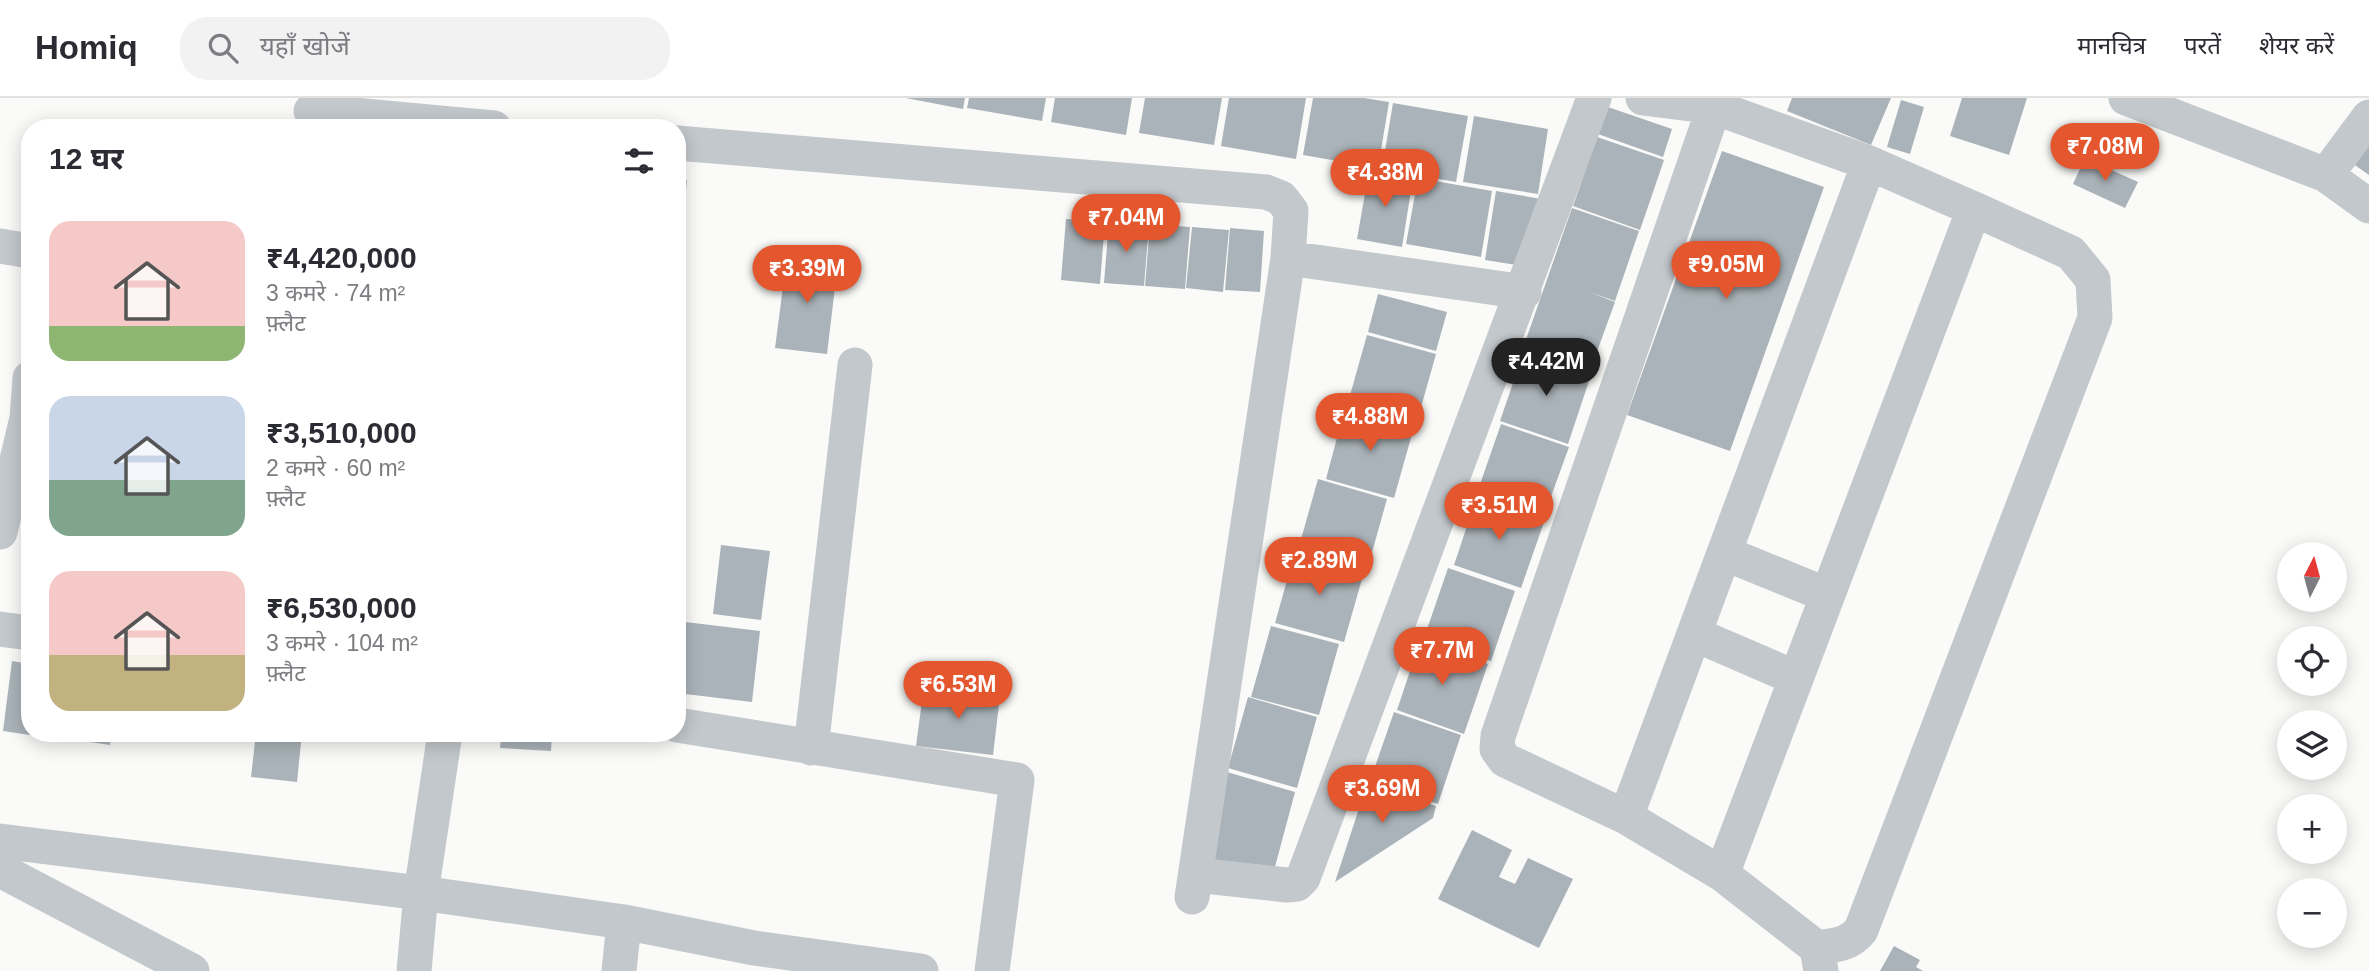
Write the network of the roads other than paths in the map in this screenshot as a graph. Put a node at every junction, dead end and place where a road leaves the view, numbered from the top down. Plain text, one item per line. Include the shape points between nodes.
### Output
1 (1594, 98) edge
2 (1643, 98) edge
3 (2126, 98) edge
4 (1714, 107) junction
5 (308, 112) edge
6 (2369, 117) edge
7 (389, 119) edge
8 (686, 144) edge
9 (1869, 163) junction
10 (2326, 175) junction
11 (2369, 206) edge
12 (1973, 209) junction
13 (0, 246) edge
14 (21, 250) edge
15 (1287, 258) junction
16 (1524, 292) junction
17 (855, 365) dead end
18 (21, 447) edge
19 (0, 532) edge
20 (1724, 553) junction
21 (1827, 595) junction
22 (0, 629) edge
23 (21, 632) edge
24 (1694, 634) junction
25 (1796, 678) junction
26 (686, 727) edge
27 (444, 742) edge
28 (811, 748) junction
29 (1626, 817) junction
30 (0, 841) edge
31 (0, 870) edge
32 (1722, 874) junction
33 (421, 893) junction
34 (624, 922) junction
35 (753, 959) edge
36 (1819, 959) edge
37 (192, 971) edge
38 (414, 971) edge
39 (619, 971) edge
40 (921, 971) edge
41 (992, 971) edge

1 - 16 street
2 - 4 street
3 - 10 street
4 - 9 street
4 - 29 street via 1497,736 1497,749 1505,760
5 - 7 street
6 - 10 street
8 - 15 street via 1266,192 1281,198 1291,211
9 - 12 street
9 - 20 street
10 - 11 street
12 - 21 street
12 - 36 street via 2071,253 2093,280 2095,318 1861,930
13 - 14 street
15 - 16 street
15 - 16 street via 1194,886 1287,885 1303,878
17 - 28 street
18 - 19 street
20 - 21 street
20 - 24 street
21 - 25 street
22 - 23 street
24 - 25 street
24 - 29 street
25 - 32 street
26 - 28 street
27 - 33 street
28 - 41 street via 1017,780
29 - 32 street
30 - 33 street
31 - 37 street
32 - 36 street
33 - 34 street
33 - 38 street
34 - 35 street
34 - 39 street
35 - 40 street

